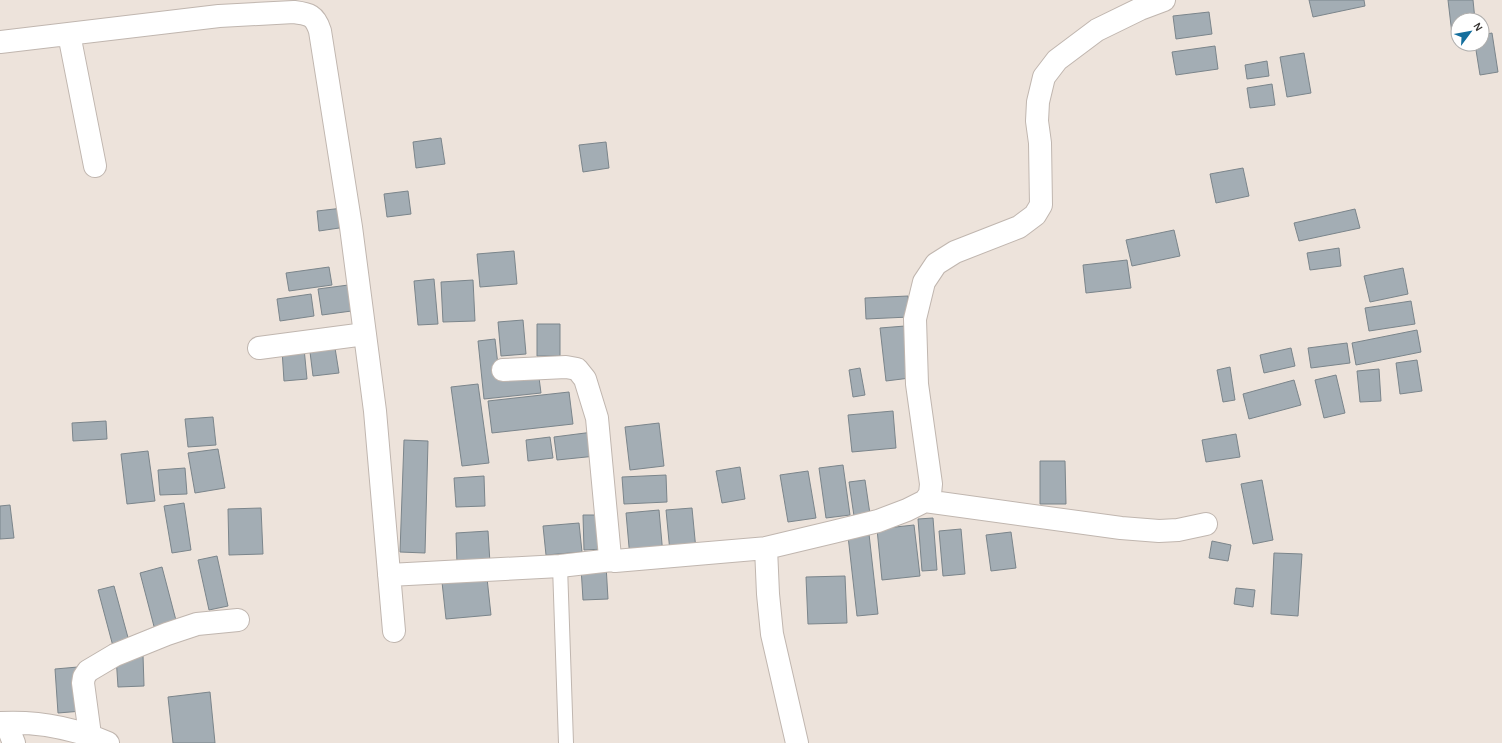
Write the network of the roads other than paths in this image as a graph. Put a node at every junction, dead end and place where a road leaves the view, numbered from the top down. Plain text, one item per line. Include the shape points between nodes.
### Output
1 (1164, 0) edge
2 (70, 34) junction
3 (0, 42) edge
4 (95, 166) dead end
5 (365, 334) junction
6 (259, 348) dead end
7 (503, 370) dead end
8 (925, 501) junction
9 (1206, 524) dead end
10 (766, 548) junction
11 (612, 560) junction
12 (560, 566) junction
13 (389, 575) junction
14 (238, 620) dead end
15 (394, 631) dead end
16 (3, 723) edge
17 (99, 739) edge
18 (14, 743) edge
19 (566, 743) edge
20 (797, 743) edge

1 - 8 street via 1097,30 1058,60 1044,77 1038,102 1041,205 1035,215 1019,227 955,252 936,264 924,282 915,319 917,384 931,484 930,494
2 - 3 street
2 - 4 street
2 - 5 street via 219,16 294,12 313,17 318,22 352,227
5 - 6 street
5 - 13 street via 375,411
7 - 11 street via 566,367 577,369 585,379 597,418
8 - 9 street via 1121,528 1159,531
8 - 10 street via 878,521
10 - 11 street
10 - 20 street via 772,634
11 - 12 street
12 - 13 street
12 - 19 lane
13 - 15 street
14 - 17 street via 197,624 167,634 115,655 88,671 83,683
16 - 17 street via 30,722
16 - 18 street

